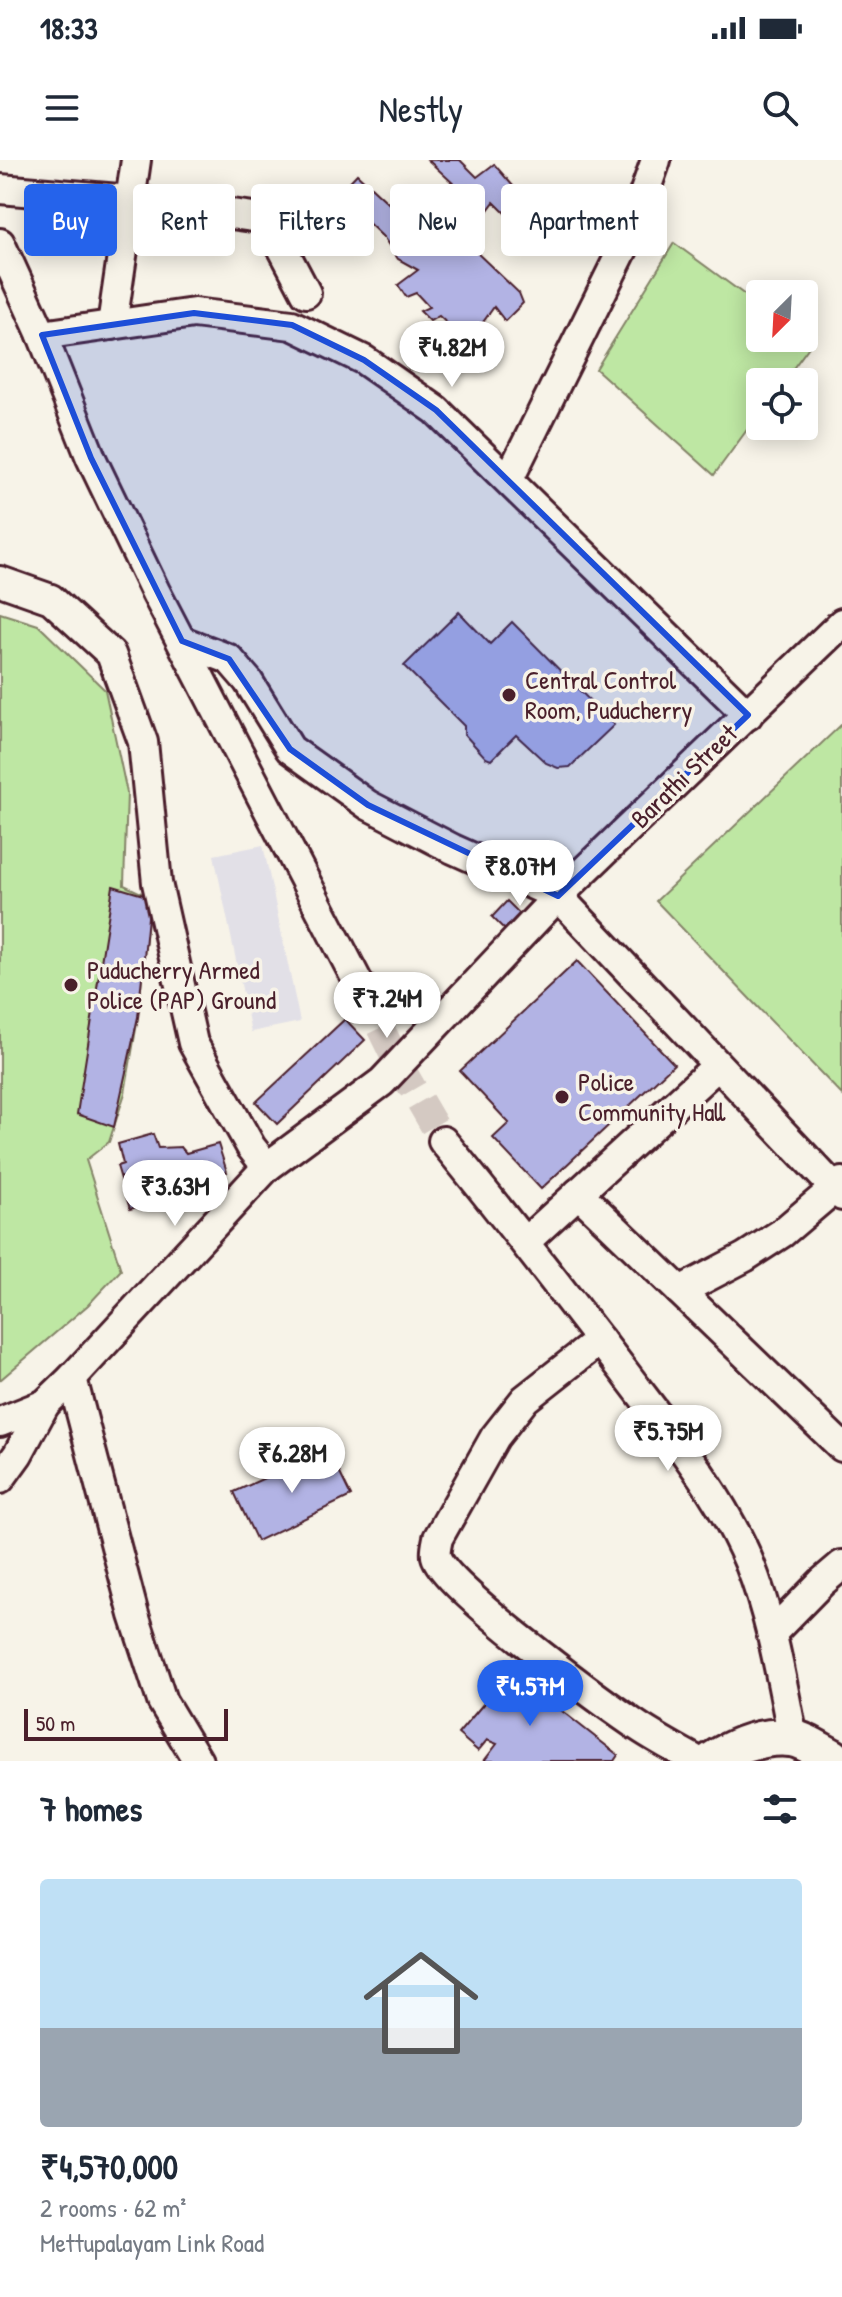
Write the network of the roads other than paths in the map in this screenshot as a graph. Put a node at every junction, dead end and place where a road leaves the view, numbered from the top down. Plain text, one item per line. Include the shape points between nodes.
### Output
1 (136, 160) edge
2 (656, 160) edge
3 (0, 189) edge
4 (131, 200) junction
5 (0, 243) edge
6 (306, 293) dead end
7 (112, 325) junction
8 (42, 335) junction
9 (509, 479) junction
10 (0, 581) edge
11 (842, 623) edge
12 (182, 641) junction
13 (748, 715) junction
14 (558, 896) junction
15 (362, 990) tunnel mouth
16 (717, 1066) junction
17 (443, 1141) tunnel mouth
18 (267, 1167) junction
19 (840, 1189) edge
20 (578, 1193) junction
21 (525, 1242) junction
22 (680, 1291) junction
23 (600, 1340) junction
24 (72, 1378) junction
25 (45, 1404) junction
26 (0, 1422) edge
27 (842, 1447) edge
28 (0, 1479) edge
29 (842, 1565) edge
30 (773, 1632) junction
31 (793, 1738) junction
32 (198, 1761) edge
33 (697, 1761) edge
34 (712, 1761) edge
35 (836, 1761) edge

1 - 4 street
2 - 9 street via 629,237
3 - 4 street
4 - 6 street via 267,219
4 - 7 street
5 - 8 street
7 - 8 street
7 - 9 street via 194,313 292,325 364,360 436,410
8 - 12 street via 91,458
9 - 13 street
10 - 18 street via 51,599 111,654 143,742 157,883 193,1043
11 - 13 street, Barathi Street
12 - 14 street via 229,659 290,749 368,805
12 - 15 street
13 - 14 street, Barathi Street
14 - 16 street
14 - 18 street, Barathi Street via 382,1082
16 - 19 street
16 - 20 street
17 - 21 street
18 - 24 street, Barathi Street
19 - 22 street via 745,1257
20 - 21 street
20 - 22 street
21 - 23 street
22 - 27 street
23 - 30 street via 687,1454 719,1507 748,1561
23 - 33 street via 525,1399 495,1437 438,1538 436,1557 474,1599 580,1685
24 - 25 street, Barathi Street
24 - 32 street via 162,1701
25 - 26 street
25 - 28 street
29 - 30 street
30 - 31 street
31 - 34 street via 759,1739
31 - 35 street

